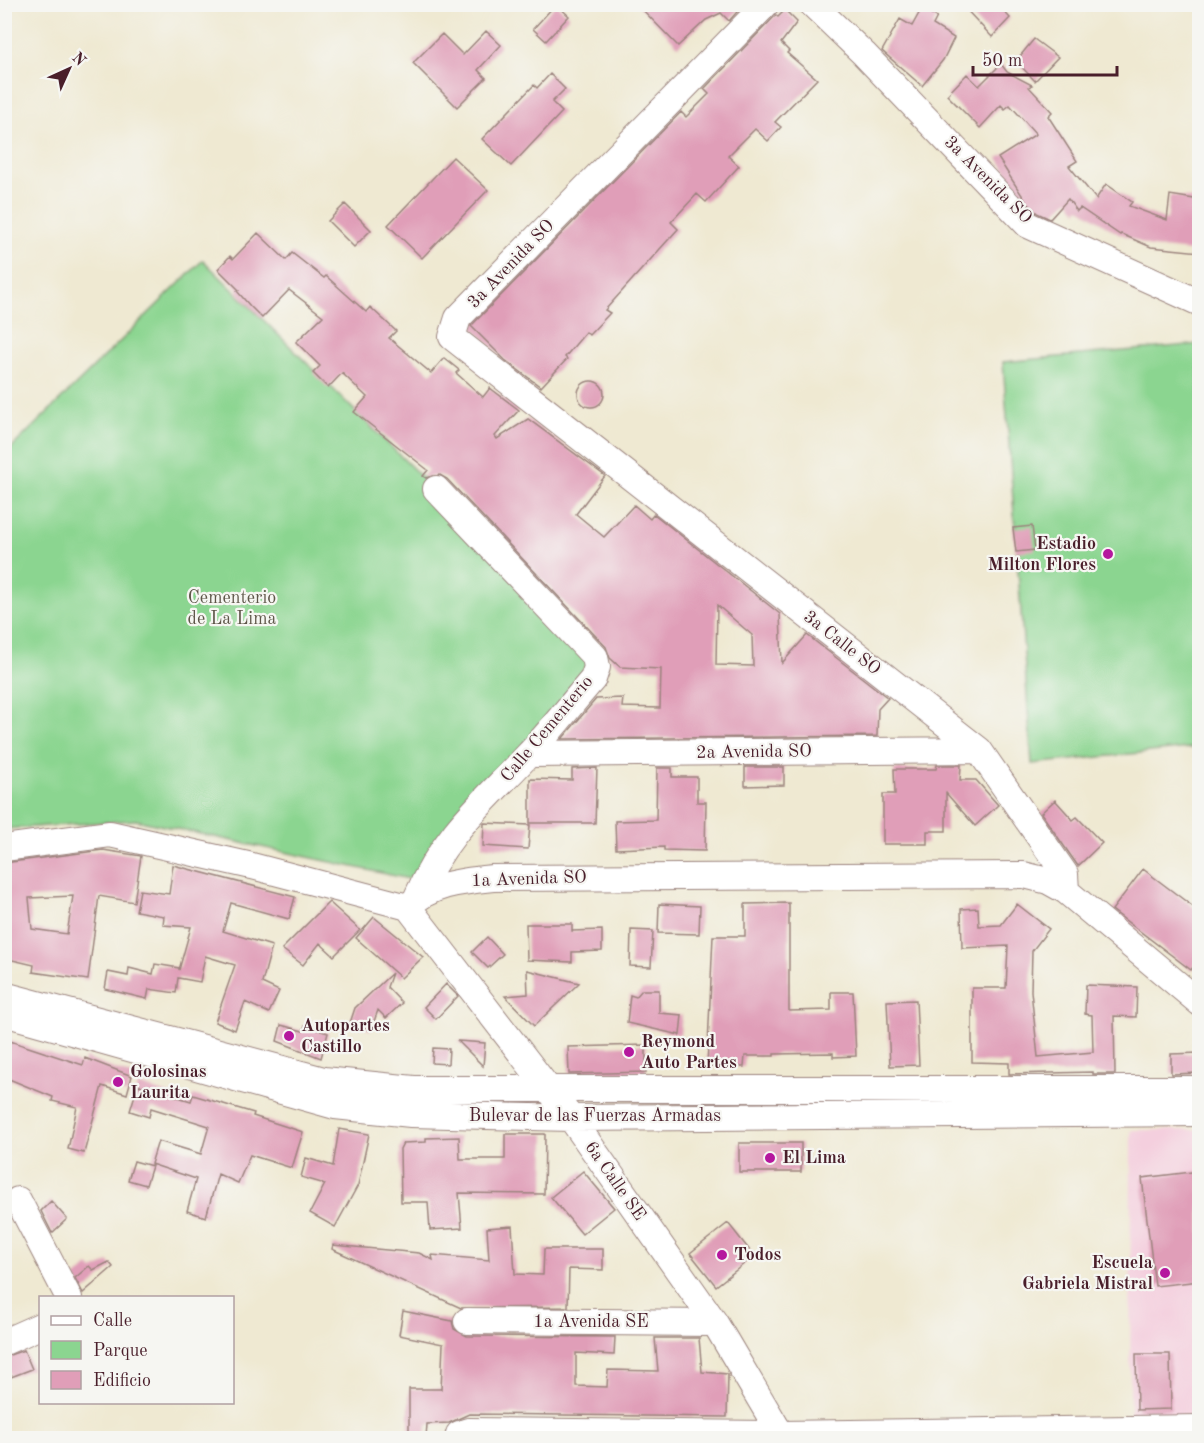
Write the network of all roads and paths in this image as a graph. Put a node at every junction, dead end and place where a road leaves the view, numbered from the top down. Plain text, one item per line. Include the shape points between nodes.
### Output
1 (766, 4) edge
2 (813, 4) edge
3 (1200, 303) edge
4 (458, 318) joint
5 (436, 489) dead end
6 (979, 750) junction
7 (529, 754) junction
8 (4, 848) edge
9 (1066, 891) junction
10 (412, 902) junction
11 (4, 995) edge
12 (1200, 1003) edge
13 (4, 1014) edge
14 (548, 1088) junction
15 (1200, 1089) edge
16 (1200, 1113) edge
17 (571, 1118) junction
18 (18, 1200) dead end
19 (68, 1296) edge
20 (467, 1321) dead end
21 (715, 1323) junction
22 (39, 1326) edge
23 (4, 1341) edge
24 (1200, 1428) edge
25 (1140, 1433) edge
26 (782, 1436) edge
27 (458, 1438) edge

1 - 4 street, 3a Avenida SO
2 - 3 street, 3a Avenida SO via 1029,225
4 - 6 street, 3a Calle SO via 452,337 460,345
5 - 7 street, Calle Cementerio via 596,657 593,679
6 - 7 street, 2a Avenida SO
6 - 9 street, 3a Calle SO via 1065,874
7 - 10 street, Calle Cementerio via 456,829
8 - 10 street via 110,834
9 - 10 street, 1a Avenida SO via 1024,875 494,878 463,882
9 - 12 street
10 - 14 street, 6a Calle SE
11 - 14 street, Bulevar de las Fuerzas Armadas via 324,1080 414,1089
13 - 17 street, Bulevar de las Fuerzas Armadas via 335,1106 411,1114
14 - 15 street, Bulevar de las Fuerzas Armadas
14 - 17 street, 6a Calle SE
16 - 17 street, Bulevar de las Fuerzas Armadas
17 - 21 street, 6a Calle SE
18 - 19 street
20 - 21 street, 1a Avenida SE
21 - 26 street, 6a Calle SE
22 - 23 street
24 - 25 street
25 - 26 street
26 - 27 street via 468,1431

